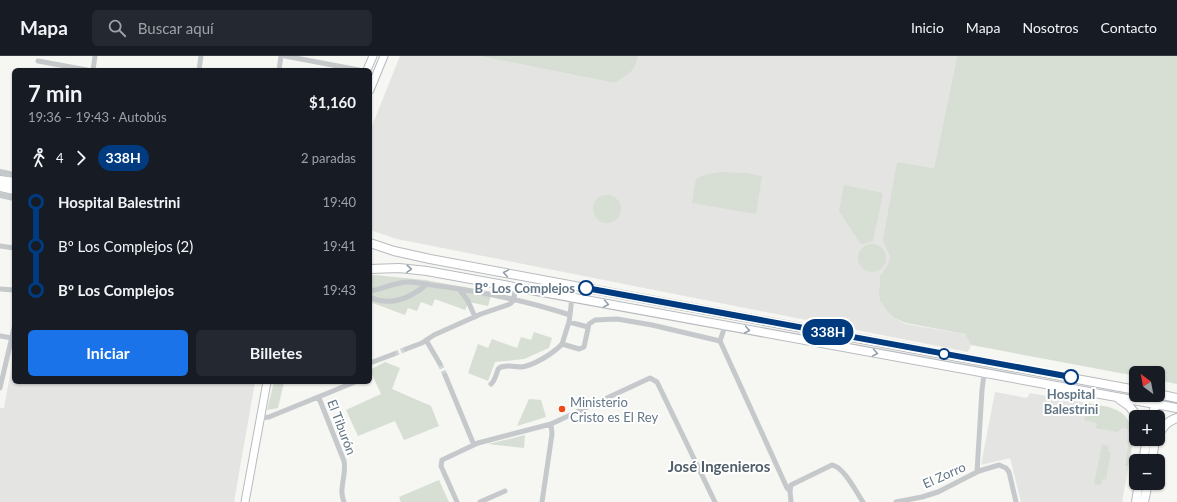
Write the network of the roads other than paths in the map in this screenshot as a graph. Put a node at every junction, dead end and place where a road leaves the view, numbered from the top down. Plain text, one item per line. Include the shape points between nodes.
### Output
1 (95, 56) edge
2 (201, 56) edge
3 (281, 56) edge
4 (285, 56) edge
5 (373, 56) edge
6 (384, 56) edge
7 (38, 61) dead end
8 (76, 68) edge
9 (93, 68) edge
10 (199, 68) edge
11 (279, 68) edge
12 (348, 68) edge
13 (368, 68) edge
14 (372, 85) edge
15 (0, 172) edge
16 (12, 175) edge
17 (0, 180) edge
18 (12, 182) edge
19 (0, 187) edge
20 (12, 190) edge
21 (0, 195) edge
22 (12, 198) edge
23 (372, 244) edge
24 (0, 246) edge
25 (12, 248) edge
26 (372, 269) edge
27 (427, 284) junction
28 (515, 287) junction
29 (0, 289) edge
30 (459, 289) junction
31 (12, 290) edge
32 (372, 290) edge
33 (572, 297) junction
34 (372, 298) edge
35 (514, 300) junction
36 (570, 315) junction
37 (475, 317) junction
38 (569, 322) junction
39 (725, 326) junction
40 (588, 327) junction
41 (0, 336) edge
42 (12, 338) joint
43 (426, 340) junction
44 (720, 341) junction
45 (562, 344) junction
46 (406, 349) tunnel mouth
47 (394, 354) tunnel mouth
48 (372, 363) edge
49 (440, 364) tunnel mouth
50 (984, 374) junction
51 (445, 375) tunnel mouth
52 (1, 384) edge
53 (267, 384) edge
54 (350, 384) edge
55 (491, 384) dead end
56 (1129, 389) edge
57 (1165, 395) edge
58 (318, 398) junction
59 (1116, 398) junction
60 (1177, 398) edge
61 (1157, 402) edge
62 (1156, 405) junction
63 (1177, 408) edge
64 (1132, 410) edge
65 (1154, 410) edge
66 (1156, 410) edge
67 (260, 418) junction
68 (1177, 418) edge
69 (551, 424) junction
70 (1165, 425) edge
71 (474, 445) junction
72 (1148, 446) edge
73 (1152, 446) edge
74 (1149, 450) junction
75 (1147, 454) edge
76 (1150, 454) edge
77 (977, 472) junction
78 (1138, 490) edge
79 (1147, 490) edge
80 (505, 491) dead end
81 (790, 492) junction
82 (244, 502) edge
83 (344, 502) edge
84 (457, 502) edge
85 (480, 502) edge
86 (542, 502) edge
87 (715, 502) edge
88 (791, 502) edge
89 (863, 502) edge
90 (896, 502) edge
91 (1016, 502) edge
92 (1136, 502) edge
93 (1144, 502) edge

1 - 9 street
2 - 10 street
3 - 11 street
4 - 12 street
5 - 13 main road
6 - 14 main road
7 - 8 street
15 - 16 street
17 - 18 main road
19 - 20 main road
21 - 22 street
56 -> 23 main road via 438,260
24 - 25 street
26 -> 28 main road via 412,269
27 - 30 street
27 - 32 street via 407,282
27 - 34 street via 412,296 401,300
28 - 33 main road
28 - 35 street
29 - 31 street
30 - 35 street via 490,293
30 - 37 street
33 - 36 street
33 -> 39 main road
35 - 36 street
35 - 37 street via 510,304
36 - 38 street
37 - 43 street via 434,334
38 - 40 street
38 - 45 street
39 - 44 street
39 -> 50 main road
40 - 44 street via 595,320 617,319
40 - 45 street via 582,349
41 - 42 street
42 - 52 street
43 - 46 street
43 - 49 street
44 - 81 street
45 - 55 street via 549,355 524,366 499,368
47 - 48 street
50 - 59 main road
50 - 77 street
51 - 71 street
53 - 67 main road
54 - 58 street
57 - 60 main road
58 - 67 street, El Tiburón
58 - 83 street, El Tiburón via 344,461 341,493
59 - 62 main road
59 - 64 main road
61 - 62 main road
62 - 63 main road
62 - 65 main road
62 - 66 main road
67 - 82 main road
68 - 70 main road
69 - 71 street
69 - 86 street via 552,434
69 - 87 street via 647,378 653,379 657,382
71 - 84 street via 440,462
72 - 74 main road
73 - 74 main road
74 - 75 main road
74 - 76 main road
77 - 90 street, El Zorro via 938,492
77 - 91 street, El Zorro via 999,465 1006,468
78 - 92 main road
79 - 93 main road
80 - 85 street
81 - 88 street
81 - 89 street via 794,483 834,465 842,470

